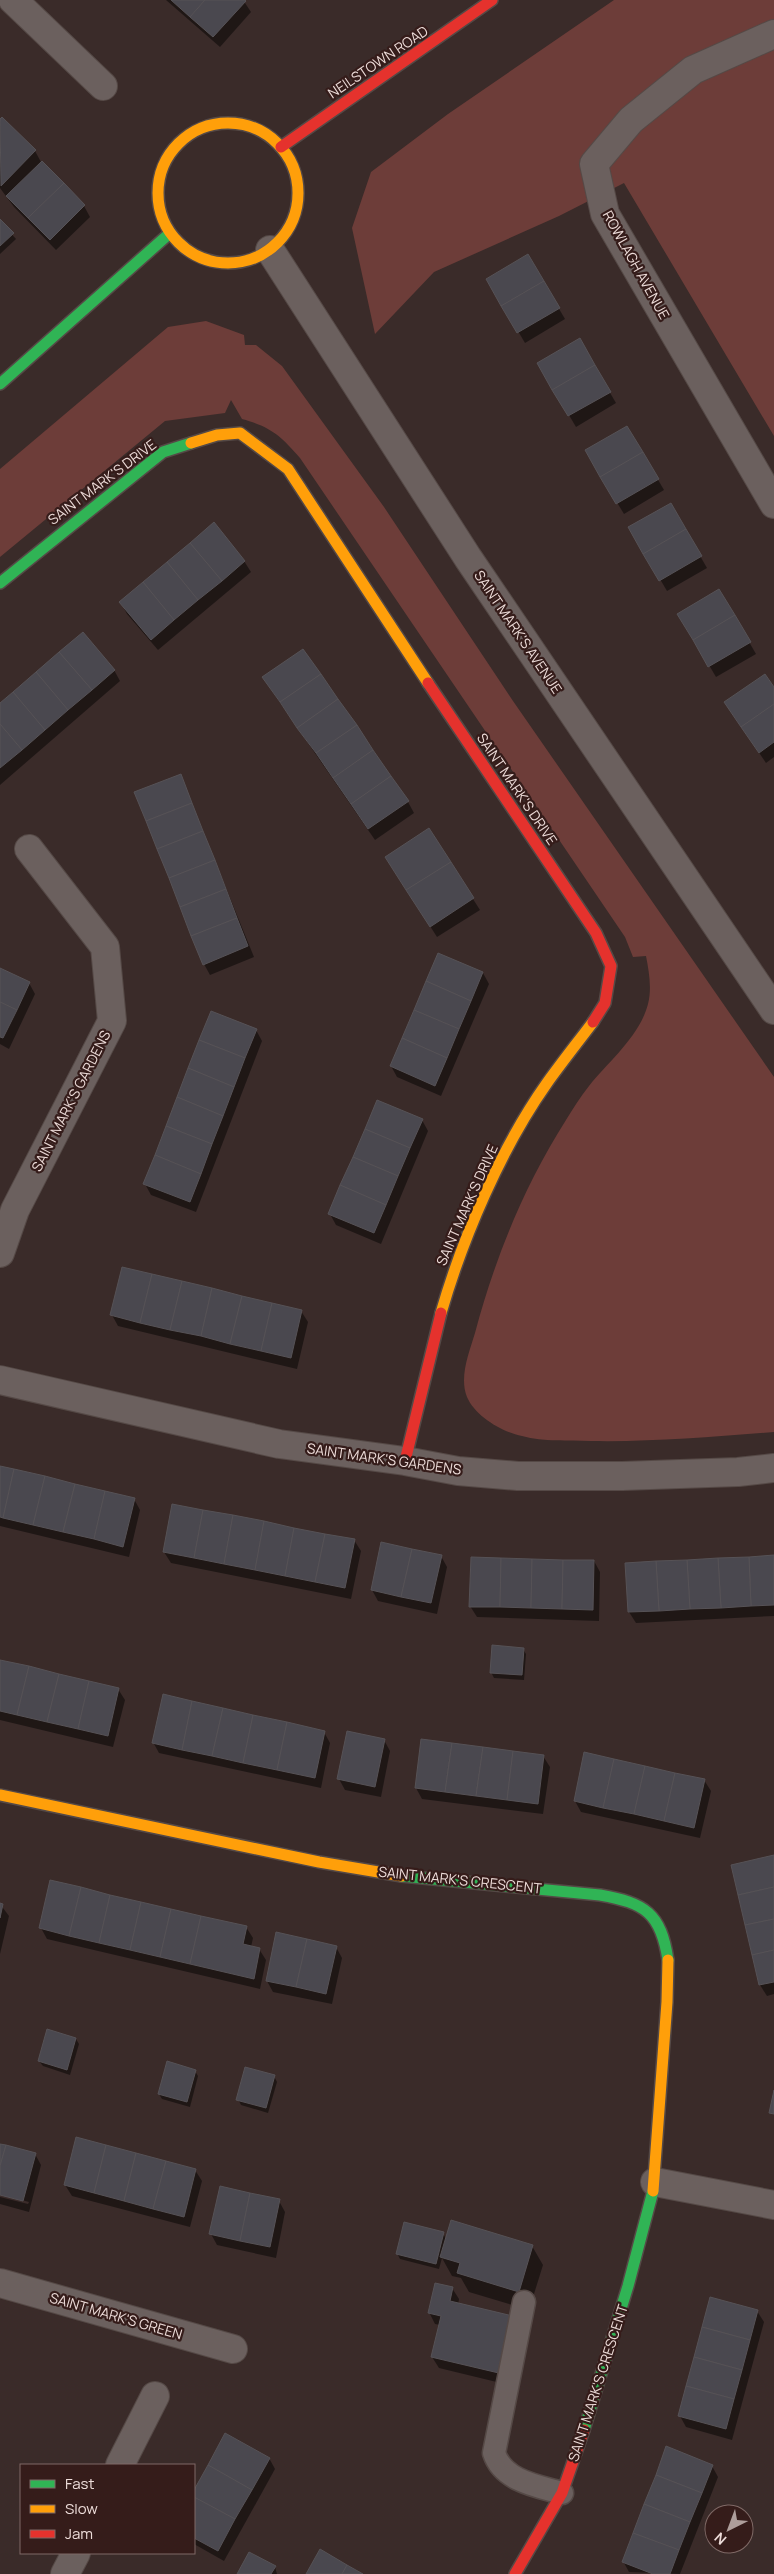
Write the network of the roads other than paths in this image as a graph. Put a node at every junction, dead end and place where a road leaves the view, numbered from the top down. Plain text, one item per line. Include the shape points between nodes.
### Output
1 (13, 0) edge
2 (492, 0) edge
3 (774, 34) edge
4 (103, 86) dead end
5 (281, 147) junction
6 (170, 233) junction
7 (270, 250) junction
8 (0, 384) edge
9 (774, 504) edge
10 (0, 582) edge
11 (29, 849) dead end
12 (770, 996) edge
13 (0, 1253) edge
14 (0, 1380) edge
15 (405, 1461) junction
16 (774, 1468) edge
17 (0, 1795) edge
18 (655, 2182) junction
19 (774, 2205) edge
20 (0, 2283) edge
21 (524, 2302) dead end
22 (233, 2349) dead end
23 (155, 2396) dead end
24 (121, 2464) edge
25 (562, 2492) junction
26 (515, 2574) edge

1 - 4 street
2 - 5 street, NEILSTOWN ROAD
3 - 9 street, ROWLAGH AVENUE via 693,70 631,120 594,164 605,214
5 - 6 street via 263,131 241,123 217,122 194,130 176,145 163,165 157,188 159,212
5 - 7 street via 292,162 298,201 284,236
6 - 7 street via 186,249 205,260 228,264 250,260
6 - 8 street
7 - 12 street, SAINT MARK'S AVENUE via 468,558
10 - 15 street, SAINT MARK'S DRIVE via 162,452 217,435 240,433 288,469 596,934 611,966 605,1003 528,1112 492,1181 454,1267 432,1343
11 - 13 street, SAINT MARK'S GARDENS via 106,947 112,1021 15,1210
14 - 15 street, SAINT MARK'S GARDENS via 279,1444
15 - 16 street, SAINT MARK'S GARDENS via 518,1476 729,1472
17 - 18 street, SAINT MARK'S CRESCENT via 320,1862 411,1877 629,1900 649,1913 664,1934 668,1961
18 - 19 street
18 - 25 street, SAINT MARK'S CRESCENT via 596,2394
20 - 22 street, SAINT MARK'S GREEN
21 - 25 lane via 494,2453 506,2472 530,2485
23 - 24 street
25 - 26 street, SAINT MARK'S CRESCENT

